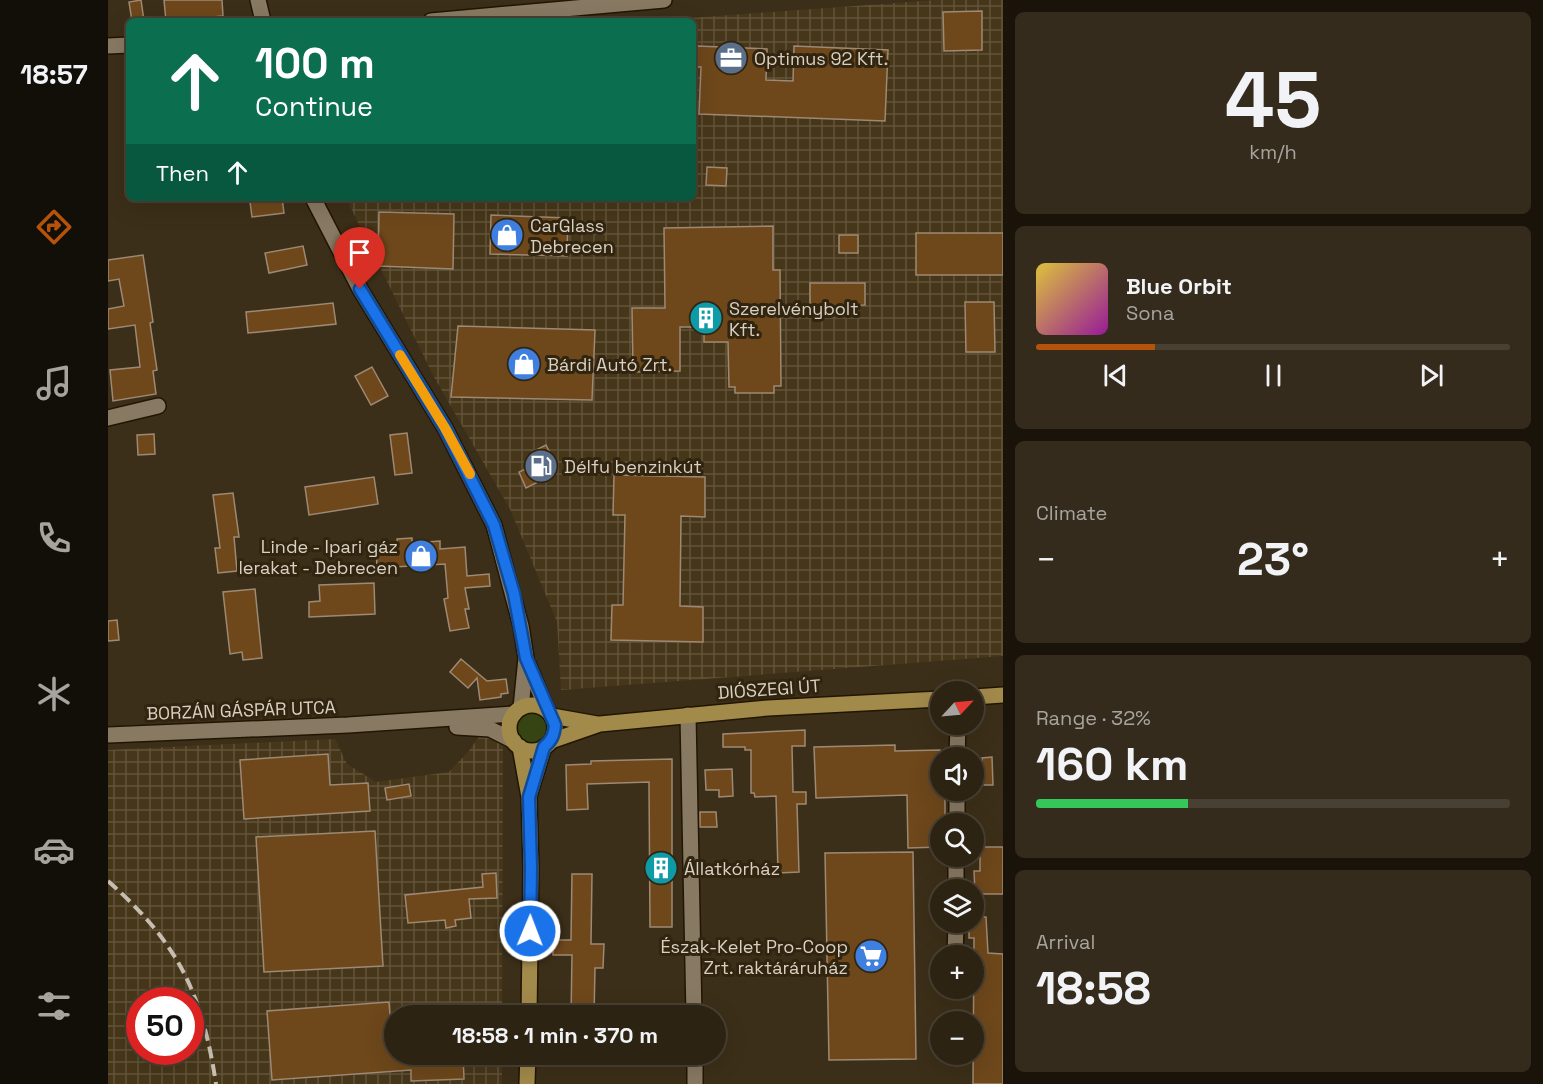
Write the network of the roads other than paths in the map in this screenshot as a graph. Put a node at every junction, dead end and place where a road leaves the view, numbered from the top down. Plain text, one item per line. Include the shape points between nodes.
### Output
1 (258, 0) edge
2 (664, 0) edge
3 (572, 4) edge
4 (262, 18) edge
5 (456, 18) edge
6 (126, 45) edge
7 (108, 46) edge
8 (315, 201) edge
9 (158, 406) dead end
10 (108, 418) edge
11 (526, 658) junction
12 (1003, 695) edge
13 (984, 696) edge
14 (930, 700) edge
15 (517, 711) junction
16 (550, 713) junction
17 (688, 715) junction
18 (376, 723) junction
19 (600, 724) junction
20 (108, 735) edge
21 (517, 744) junction
22 (547, 744) junction
23 (529, 797) junction
24 (528, 1005) edge
25 (694, 1005) edge
26 (528, 1065) edge
27 (695, 1065) edge
28 (527, 1084) edge
29 (696, 1084) edge

1 - 4 street
2 - 3 street
3 - 5 street
6 - 7 street
8 - 11 street via 360,289 445,428 494,525 514,594
9 - 10 street
11 - 15 street
11 - 16 street
12 - 13 main road
14 - 17 main road, DIÓSZEGI ÚT
15 - 16 main road via 529,705
15 - 18 street, BORZÁN GÁSPÁR UTCA
15 - 21 main road via 510,723
16 - 19 main road, DIÓSZEGI ÚT
16 - 22 main road via 555,725
17 - 19 main road, DIÓSZEGI ÚT
17 - 25 street
18 - 20 street, BORZÁN GÁSPÁR UTCA
18 - 21 street, BORZÁN GÁSPÁR UTCA via 490,729
19 - 22 main road, DIÓSZEGI ÚT
21 - 22 main road via 528,750
21 - 23 main road
22 - 23 main road
23 - 24 main road
26 - 28 main road
27 - 29 street

